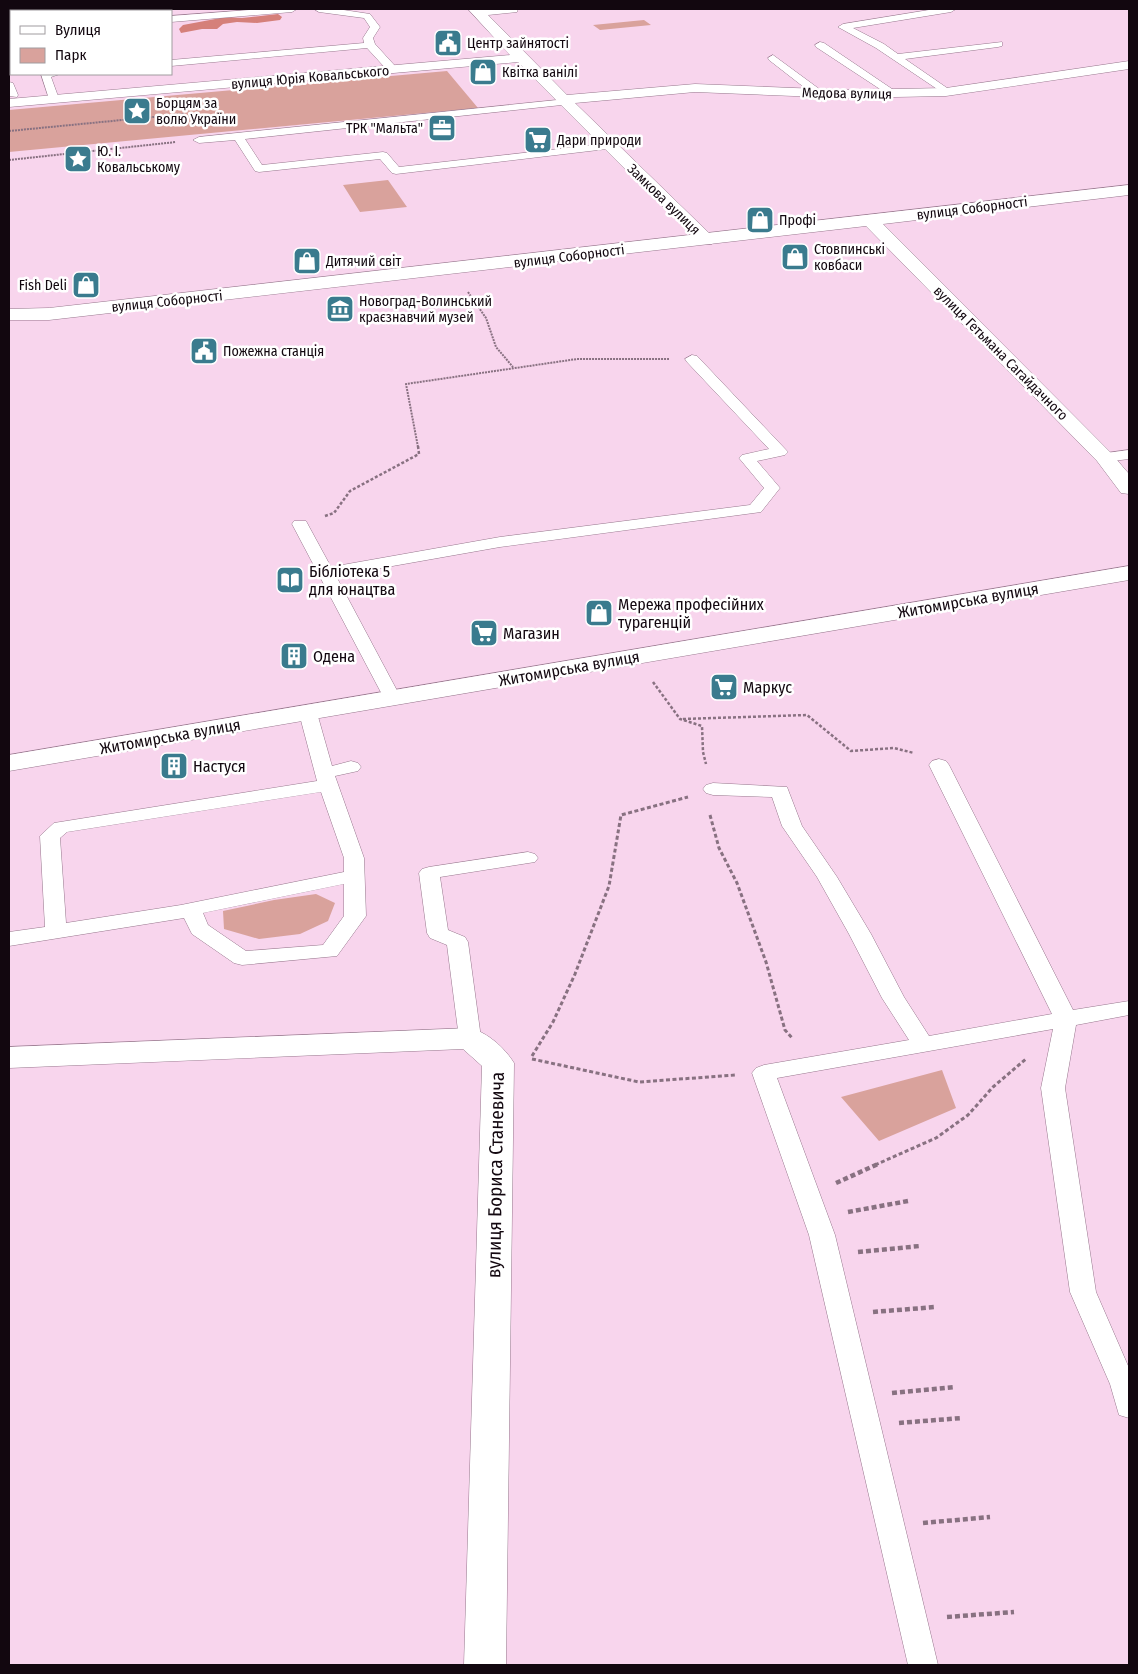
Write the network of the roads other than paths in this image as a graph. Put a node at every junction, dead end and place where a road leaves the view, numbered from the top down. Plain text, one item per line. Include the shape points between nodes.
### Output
1 (292, 9) edge
2 (319, 9) edge
3 (512, 9) edge
4 (950, 9) edge
5 (477, 10) edge
6 (172, 19) edge
7 (898, 44) dead end
8 (998, 44) dead end
9 (370, 45) junction
10 (820, 45) dead end
11 (880, 46) junction
12 (896, 57) junction
13 (521, 58) junction
14 (772, 58) dead end
15 (172, 63) edge
16 (1129, 65) edge
17 (392, 69) junction
18 (45, 75) edge
19 (946, 92) junction
20 (818, 93) junction
21 (893, 93) junction
22 (10, 94) edge
23 (54, 99) junction
24 (566, 101) junction
25 (238, 136) junction
26 (199, 140) road end
27 (611, 146) junction
28 (1129, 190) edge
29 (870, 220) junction
30 (706, 240) junction
31 (9, 315) edge
32 (692, 359) road end
33 (1129, 454) edge
34 (1104, 457) junction
35 (1129, 488) edge
36 (300, 524) road end
37 (1129, 572) edge
38 (326, 573) junction
39 (392, 698) junction
40 (308, 712) junction
41 (9, 763) edge
42 (939, 765) road end
43 (352, 767) dead end
44 (326, 779) junction
45 (713, 789) road end
46 (528, 858) dead end
47 (354, 876) junction
48 (191, 910) junction
49 (56, 931) junction
50 (9, 939) edge
51 (1129, 1008) edge
52 (1066, 1019) junction
53 (470, 1038) junction
54 (923, 1044) junction
55 (9, 1058) edge
56 (1129, 1407) edge
57 (485, 1665) edge
58 (923, 1665) edge

1 - 6 lane
2 - 9 lane via 367,16 375,27 368,38
3 - 5 street
4 - 11 lane via 843,27
5 - 13 street, Замкова вулиця
7 - 11 lane
8 - 12 lane
9 - 15 lane
9 - 17 lane
10 - 21 lane
11 - 12 lane
12 - 19 lane
13 - 17 street, вулиця Юрія Ковальського
13 - 24 street, Замкова вулиця
14 - 20 lane
16 - 19 street, Медова вулиця
17 - 23 street, вулиця Юрія Ковальського
18 - 23 lane
19 - 21 street, Медова вулиця
20 - 21 street, Медова вулиця
20 - 24 street, Медова вулиця via 695,88
22 - 23 street, вулиця Юрія Ковальського
24 - 25 lane
24 - 27 street, Замкова вулиця
25 - 26 lane
25 - 27 lane via 259,169 383,155 396,171
27 - 30 street, Замкова вулиця
28 - 29 street, вулиця Соборності
29 - 30 street, вулиця Соборності
29 - 34 street, вулиця Гетьмана Сагайдачного
30 - 31 street, вулиця Соборності via 49,314
32 - 38 lane via 780,452 747,458 772,488 755,509 500,542
33 - 34 lane
34 - 35 street, вулиця Гетьмана Сагайдачного
36 - 38 lane
37 - 39 street, Житомирська вулиця
38 - 39 lane
39 - 40 street, Житомирська вулиця
40 - 41 street, Житомирська вулиця
40 - 44 lane
42 - 52 lane
43 - 44 lane
44 - 47 lane via 354,858
44 - 49 lane via 61,827 50,836
45 - 54 lane via 780,791 792,826 827,877 893,998
46 - 53 lane via 429,872 438,933 457,942
47 - 48 lane
47 - 48 lane via 355,916 329,951 242,958 199,929
48 - 49 lane
49 - 50 lane
51 - 52 lane
52 - 54 lane
52 - 56 lane via 1052,1088 1083,1292 1123,1384
53 - 55 street
53 - 57 street, вулиця Бориса Станевича via 498,1063
54 - 58 lane via 764,1073 822,1235

